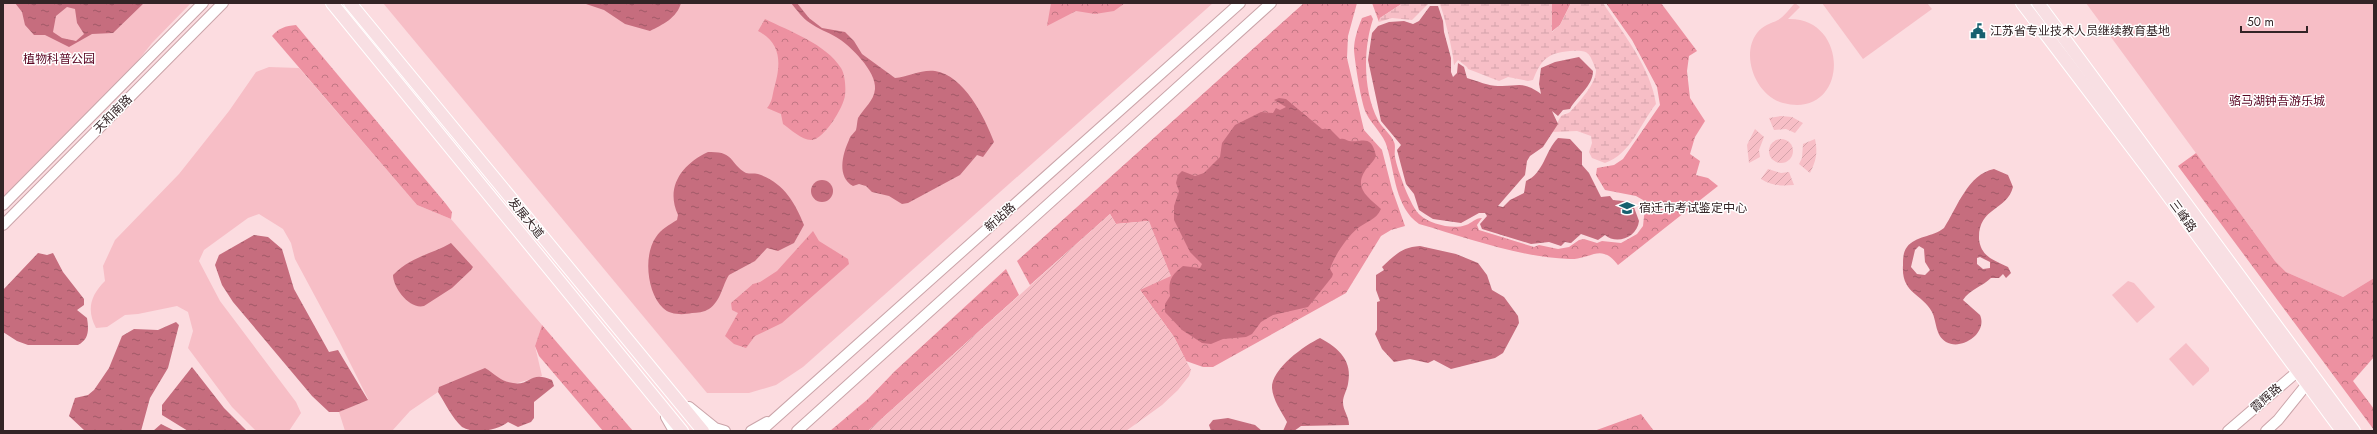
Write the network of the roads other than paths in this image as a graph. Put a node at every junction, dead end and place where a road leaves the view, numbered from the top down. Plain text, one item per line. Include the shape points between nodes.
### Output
1 (204, 3) edge
2 (223, 3) edge
3 (332, 3) edge
4 (350, 3) edge
5 (1240, 3) edge
6 (1271, 3) edge
7 (2022, 3) edge
8 (2038, 3) edge
9 (3, 205) edge
10 (3, 225) edge
11 (2301, 368) junction
12 (2310, 380) junction
13 (662, 381) junction
14 (650, 391) junction
15 (794, 402) junction
16 (801, 428) edge
17 (674, 431) edge
18 (682, 431) edge
19 (703, 431) edge
20 (725, 431) edge
21 (751, 431) edge
22 (761, 431) edge
23 (2228, 431) edge
24 (2266, 431) edge
25 (2342, 431) edge
26 (2354, 431) edge

1 - 9 street, 天和南路
2 - 10 street, 天和南路
3 - 14 main road, 发展大道
4 - 13 main road, 发展大道
5 - 15 street, 新站路
6 - 16 street, 新站路
7 - 11 main road, 三峰路
8 - 11 main road, 三峰路
11 - 12 main road, 三峰路
11 - 23 street, 霞辉路
12 - 24 street, 霞辉路
12 - 25 main road, 三峰路
12 - 26 main road, 三峰路
13 - 19 main road, 发展大道
13 - 20 street via 702,419
14 - 17 street
14 - 18 main road, 发展大道
15 - 21 street
15 - 22 street, 新站路

